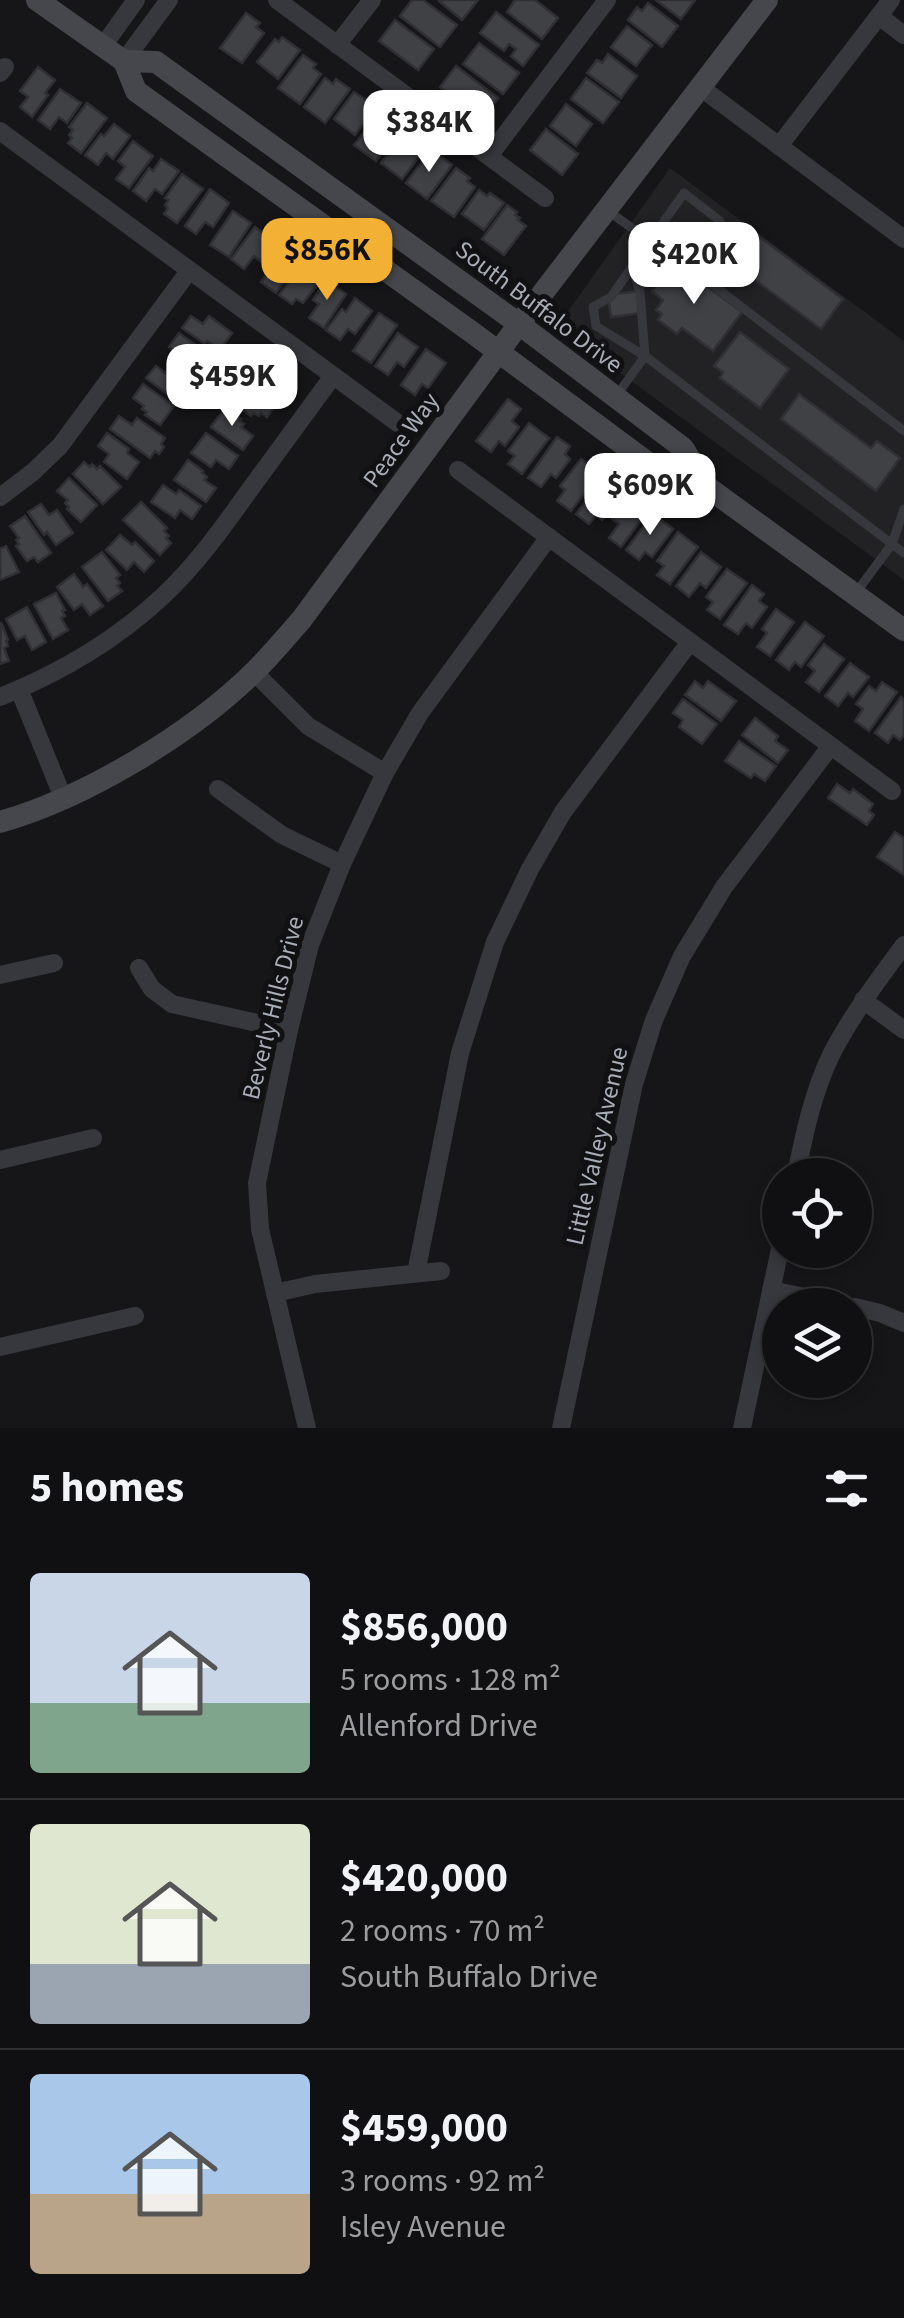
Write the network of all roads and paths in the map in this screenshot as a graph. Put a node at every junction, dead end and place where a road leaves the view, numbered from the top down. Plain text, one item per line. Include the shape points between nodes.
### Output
1 (36, 0) edge
2 (136, 0) edge
3 (169, 0) edge
4 (277, 0) edge
5 (372, 0) edge
6 (607, 0) edge
7 (767, 0) edge
8 (891, 0) edge
9 (879, 16) junction
10 (904, 35) edge
11 (337, 45) junction
12 (102, 46) junction
13 (124, 61) junction
14 (700, 87) junction
15 (0, 131) edge
16 (779, 146) junction
17 (490, 156) junction
18 (545, 198) dead end
19 (606, 210) junction
20 (904, 239) edge
21 (650, 242) junction
22 (688, 266) junction
23 (632, 268) junction
24 (189, 270) junction
25 (519, 324) junction
26 (499, 352) junction
27 (645, 356) junction
28 (333, 376) junction
29 (615, 398) junction
30 (398, 424) dead end
31 (904, 430) edge
32 (458, 470) dead end
33 (707, 487) junction
34 (0, 498) edge
35 (904, 508) edge
36 (549, 537) junction
37 (892, 544) junction
38 (904, 553) edge
39 (855, 594) junction
40 (904, 630) edge
41 (690, 642) junction
42 (254, 672) junction
43 (18, 690) junction
44 (0, 697) edge
45 (830, 747) junction
46 (384, 772) junction
47 (218, 789) dead end
48 (892, 792) dead end
49 (64, 800) junction
50 (0, 822) edge
51 (342, 864) junction
52 (904, 945) edge
53 (54, 963) dead end
54 (139, 968) dead end
55 (0, 975) edge
56 (863, 1000) junction
57 (289, 1030) junction
58 (904, 1030) edge
59 (93, 1138) dead end
60 (800, 1158) edge
61 (0, 1160) edge
62 (441, 1271) dead end
63 (416, 1273) junction
64 (275, 1293) junction
65 (872, 1311) edge
66 (135, 1316) dead end
67 (904, 1323) edge
68 (762, 1333) edge
69 (0, 1347) edge
70 (307, 1428) edge
71 (561, 1428) edge
72 (742, 1428) edge

1 - 12 main road, South Buffalo Drive
2 - 12 street
3 - 13 street
4 - 11 street
5 - 11 street
6 - 17 street
7 - 14 main road, Peace Way
8 - 9 street
9 - 10 street
9 - 16 street
11 - 17 street
12 - 13 main road, South Buffalo Drive
13 - 25 main road, South Buffalo Drive via 156,62
13 - 26 main road, South Buffalo Drive via 136,91
14 - 16 street
14 - 19 main road, Peace Way
15 - 24 street
16 - 20 street
17 - 18 street
19 - 21 lane
19 - 25 main road, Peace Way
21 - 22 lane
21 - 22 lane via 684,194 720,221
21 - 23 lane
22 - 31 lane
23 - 27 lane
23 - 27 lane via 593,307 596,326
24 - 28 street
24 - 34 street via 60,446
25 - 26 main road, Peace Way
25 - 29 main road, South Buffalo Drive
26 - 33 main road, South Buffalo Drive via 663,474
26 - 42 main road, Peace Way via 302,619
27 - 29 lane
27 - 37 lane
28 - 30 street
28 - 43 street via 212,542 162,596 92,650
29 - 33 main road, South Buffalo Drive via 683,448
32 - 36 street
33 - 39 main road, South Buffalo Drive
35 - 37 lane
36 - 41 street
36 - 46 street, Beverly Hills Drive via 420,712
37 - 38 lane
37 - 39 lane
39 - 40 main road, South Buffalo Drive
41 - 45 street
41 - 63 street via 563,812 496,942 460,1053
42 - 46 street via 308,726
42 - 49 main road, Peace Way via 176,734
43 - 44 street
43 - 49 street
45 - 48 street
45 - 71 street, Little Valley Avenue via 724,887 682,956 654,1020 634,1084
46 - 51 street, Beverly Hills Drive
47 - 51 street via 282,836
49 - 50 main road, Peace Way
51 - 57 street, Beverly Hills Drive via 310,945
52 - 56 street
53 - 55 street
54 - 57 street via 172,1004
56 - 58 street
56 - 60 street via 818,1086
57 - 64 street, Beverly Hills Drive via 257,1183
59 - 61 street
62 - 63 street
63 - 64 street
64 - 70 street, Beverly Hills Drive
65 - 67 street
66 - 69 street
68 - 72 street

